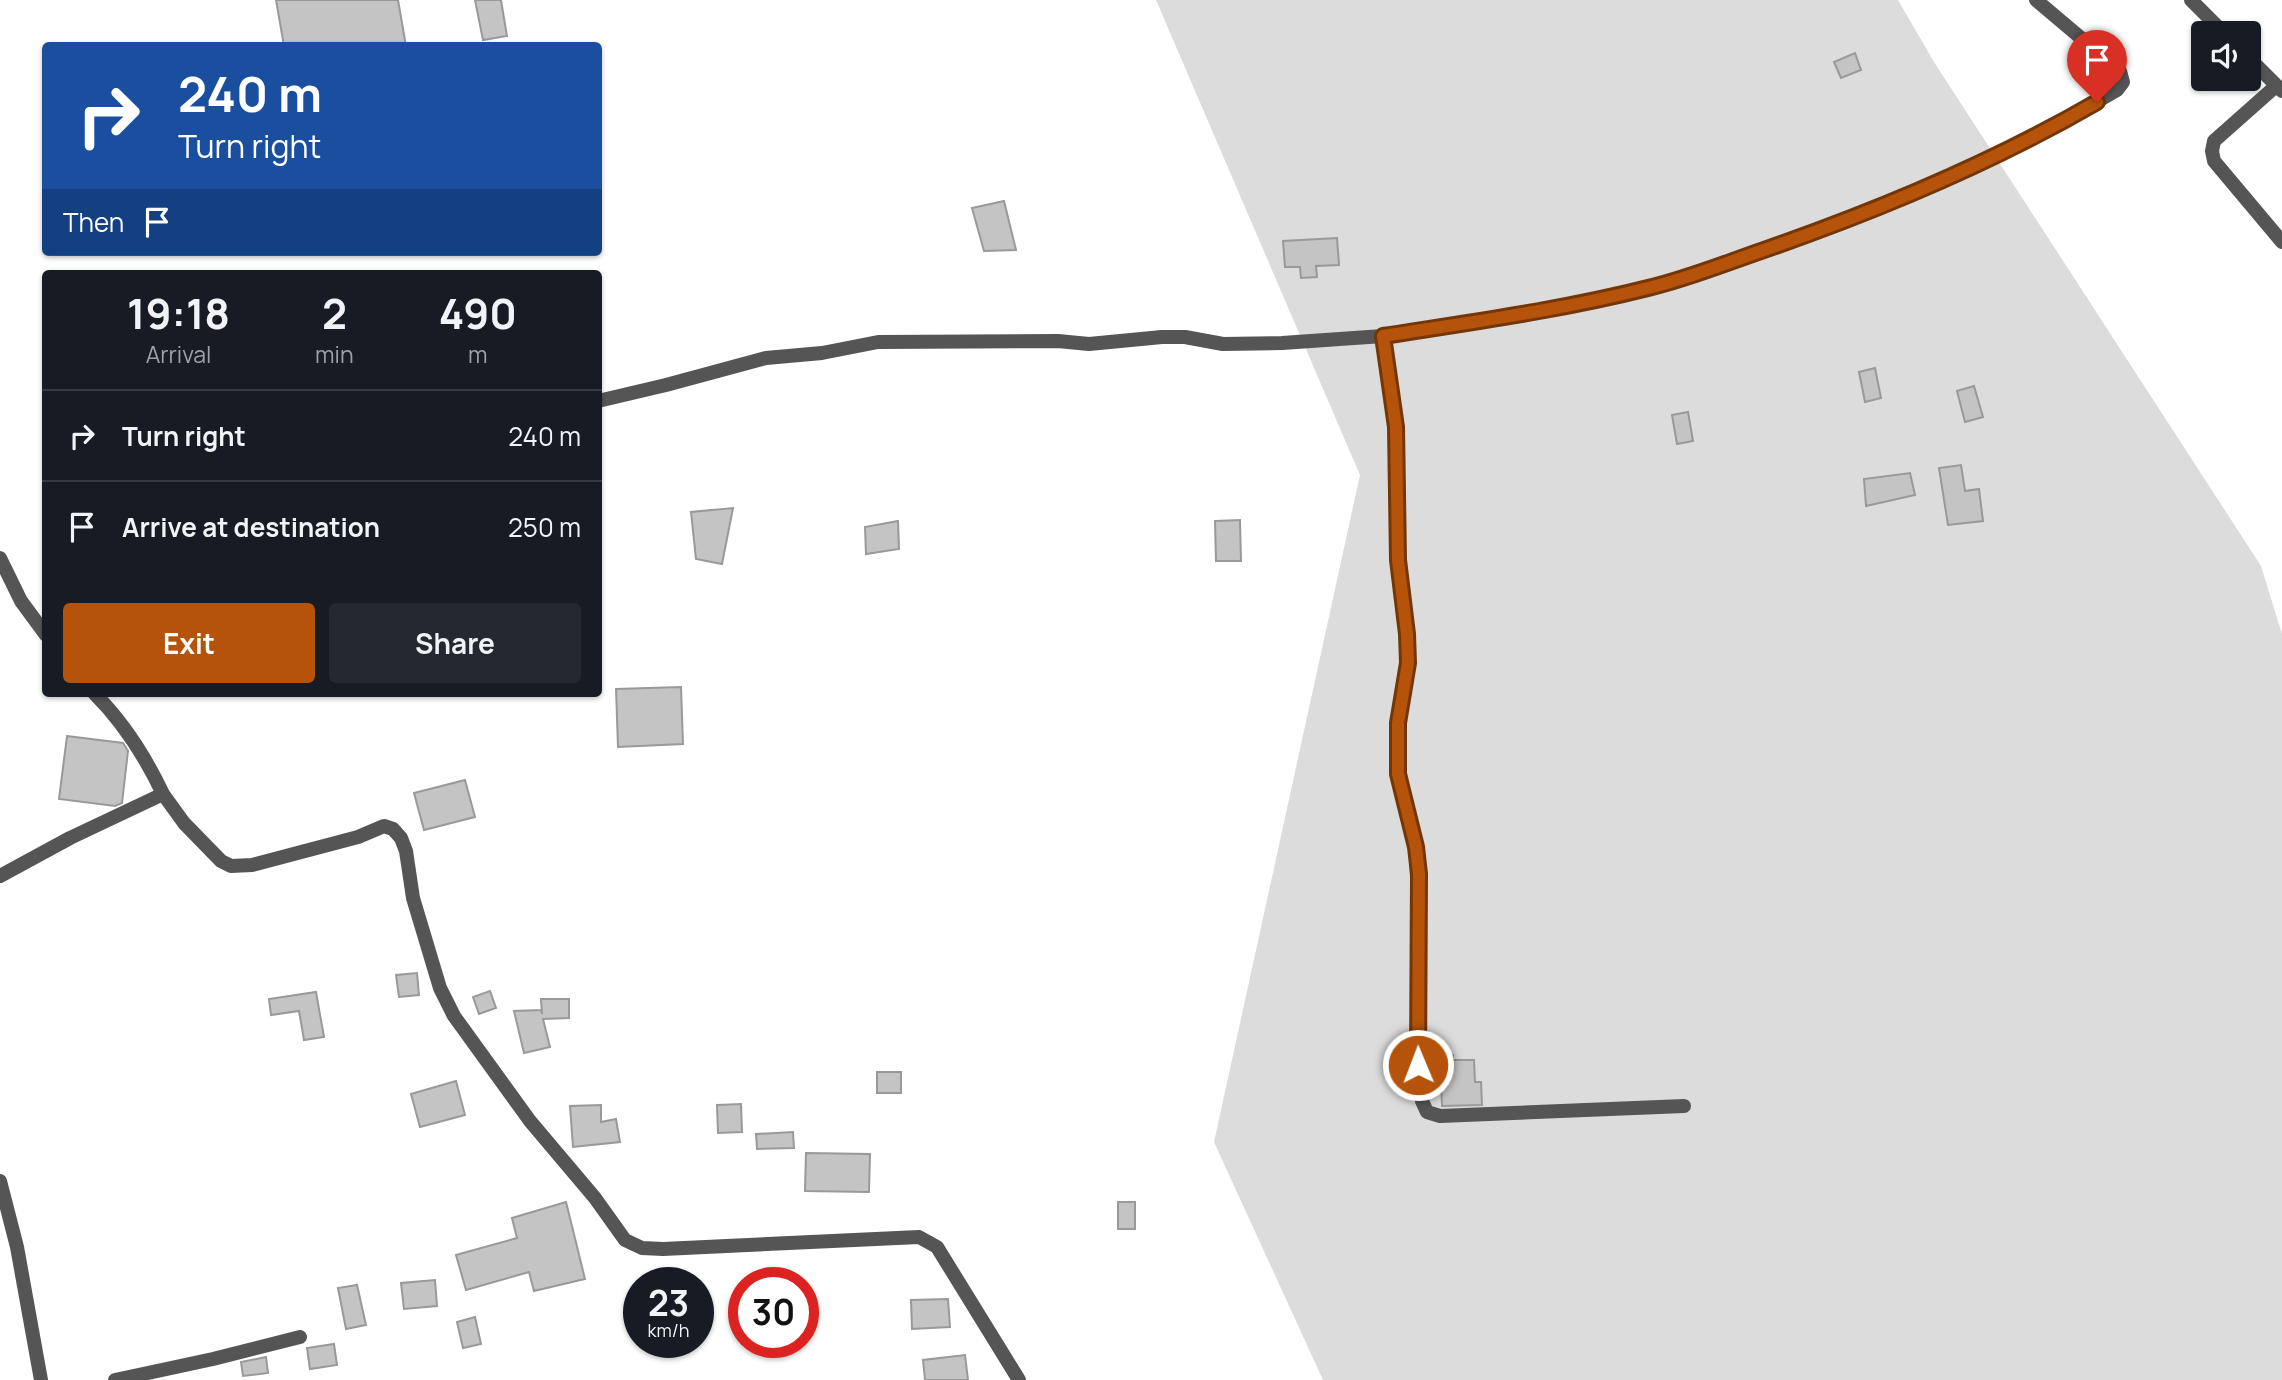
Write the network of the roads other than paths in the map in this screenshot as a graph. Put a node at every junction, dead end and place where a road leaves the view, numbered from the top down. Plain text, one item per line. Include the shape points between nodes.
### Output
1 (2036, 0) edge
2 (2191, 0) edge
3 (2212, 21) edge
4 (2261, 70) edge
5 (2279, 89) edge
6 (2282, 242) edge
7 (1383, 336) junction
8 (602, 400) edge
9 (0, 558) edge
10 (42, 629) edge
11 (98, 697) edge
12 (163, 794) junction
13 (0, 876) edge
14 (1684, 1106) dead end
15 (0, 1181) edge
16 (300, 1337) dead end
17 (41, 1380) edge
18 (116, 1380) edge
19 (1019, 1380) edge

1 - 7 street via 2124,76 2117,90 2036,137 1825,229 1650,288 1531,314
2 - 3 street
4 - 5 street
5 - 6 street via 2226,129 2212,150 2214,161
7 - 8 street via 1223,344 1185,337 1089,344 877,342 766,358
7 - 14 street via 1396,427 1398,560 1407,634 1398,774 1419,874 1417,1049 1422,1101 1427,1112 1440,1116
9 - 10 street via 21,601
11 - 12 street via 138,746
12 - 13 street
12 - 19 street via 184,823 230,866 279,858 384,826 393,829 406,851 417,911 440,988 454,1016 530,1121 632,1245 663,1249 919,1237 937,1247
15 - 17 street
16 - 18 street

